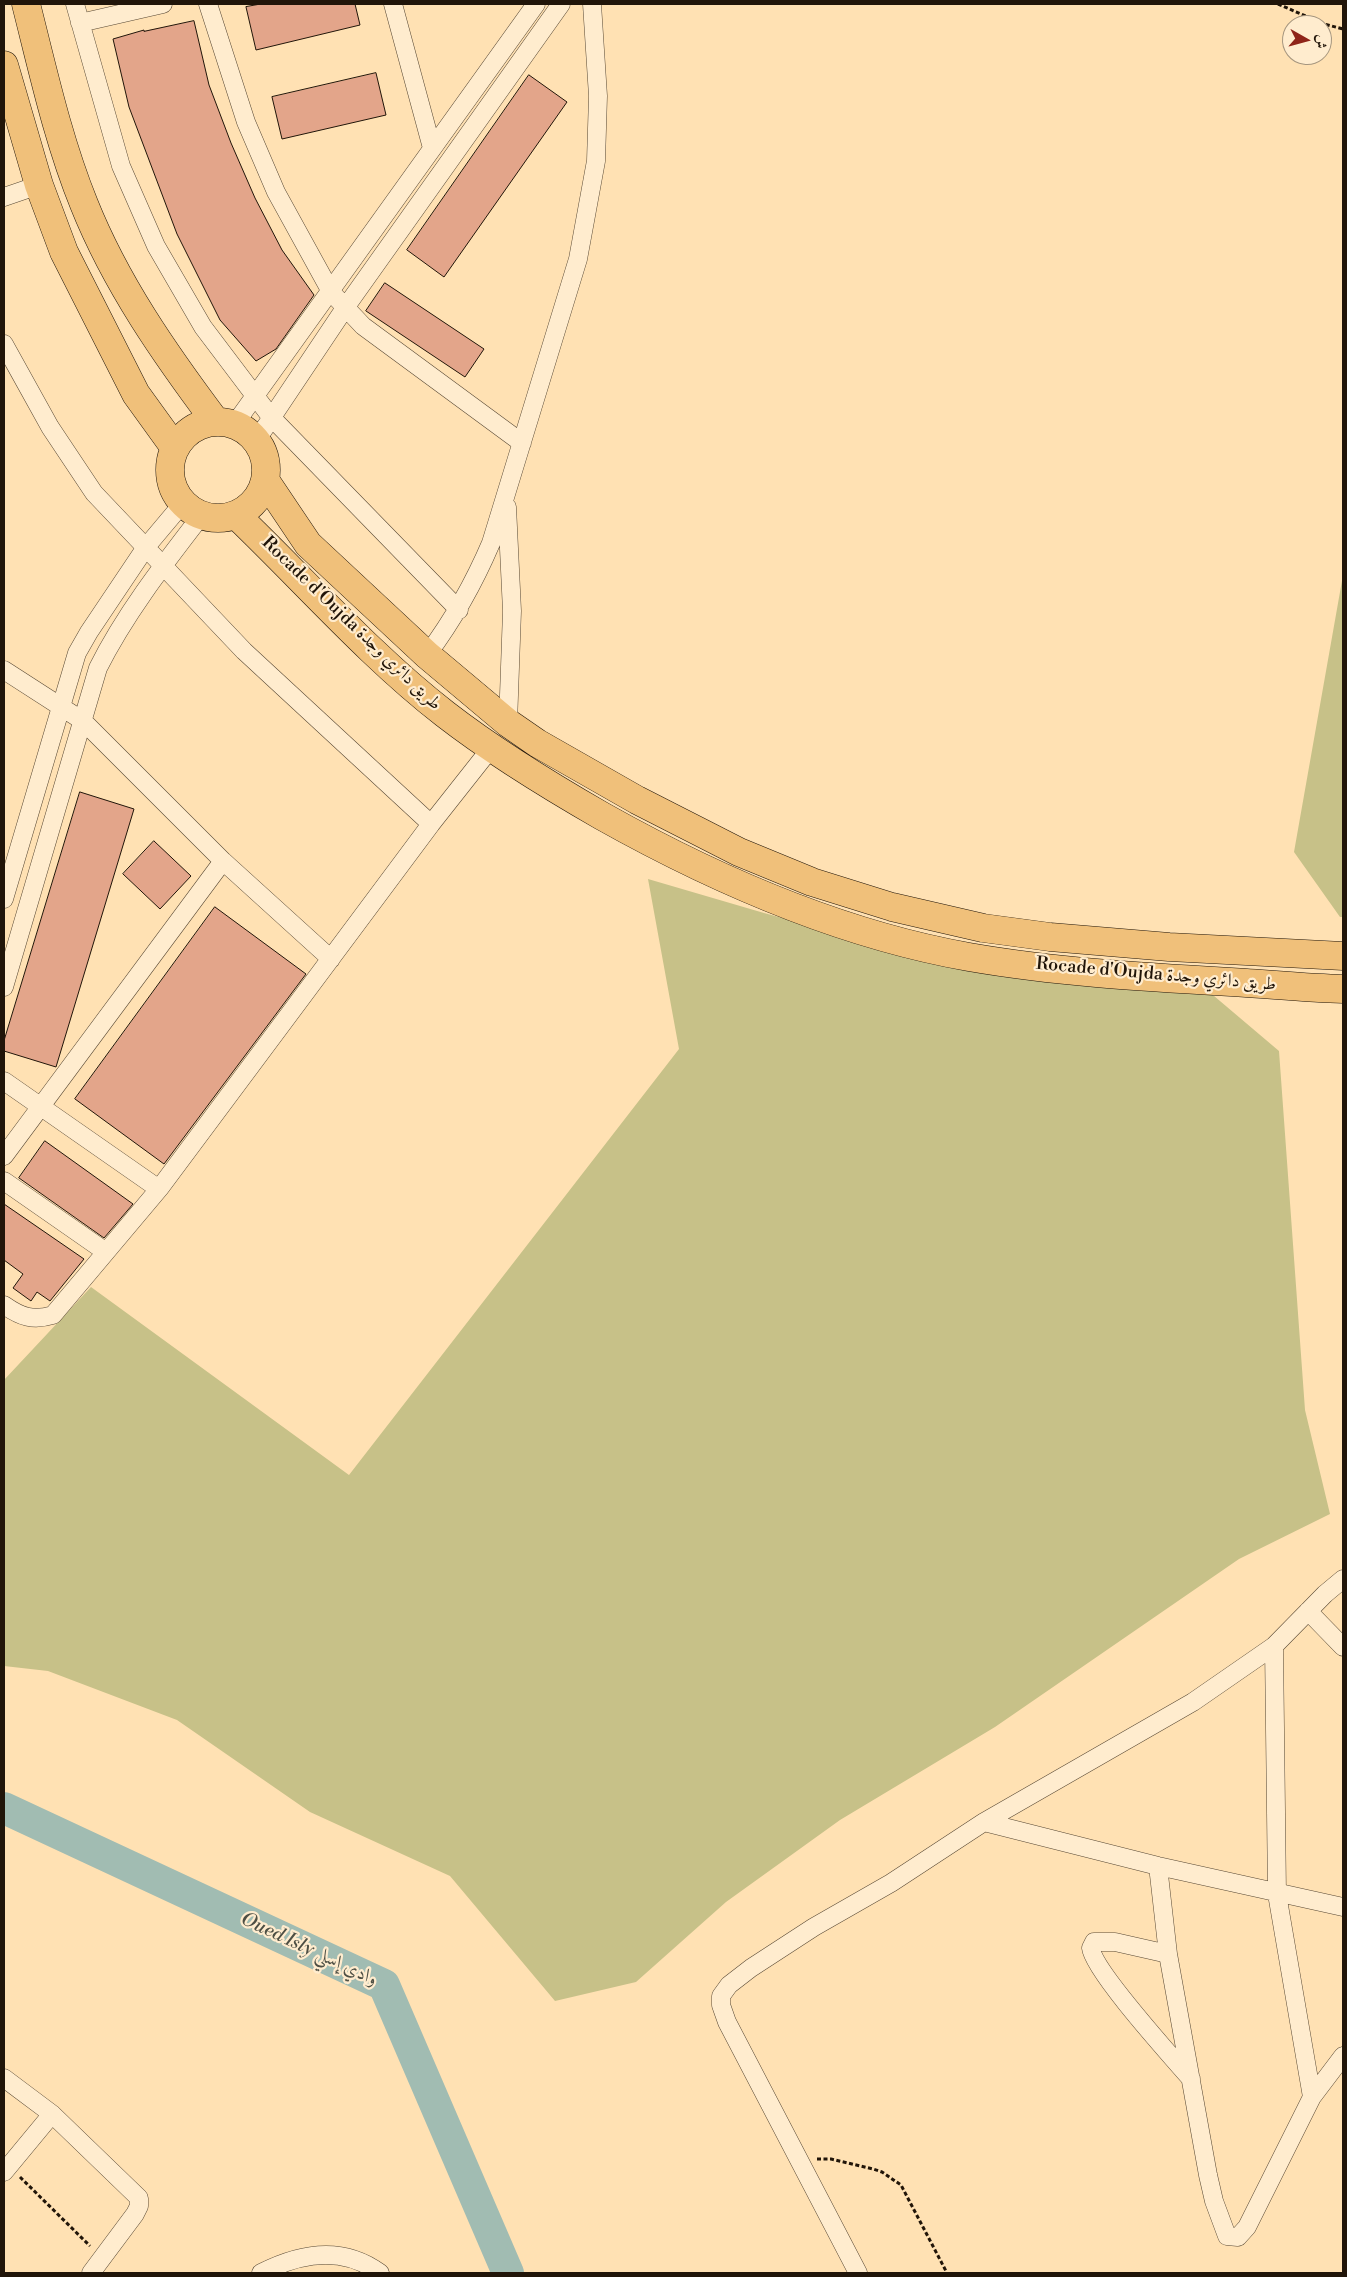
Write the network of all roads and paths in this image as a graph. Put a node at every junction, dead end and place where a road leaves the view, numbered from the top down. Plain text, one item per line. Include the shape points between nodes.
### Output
1 (26, 4) edge
2 (75, 4) edge
3 (163, 4) edge
4 (208, 4) edge
5 (393, 4) edge
6 (536, 4) edge
7 (561, 4) edge
8 (592, 4) edge
9 (1278, 4) edge
10 (80, 23) junction
11 (1343, 29) edge
12 (4, 65) edge
13 (432, 148) junction
14 (39, 185) junction
15 (4, 197) edge
16 (331, 292) junction
17 (345, 308) junction
18 (4, 344) edge
19 (254, 396) junction
20 (271, 417) junction
21 (225, 423) junction
22 (256, 441) junction
23 (522, 443) junction
24 (175, 448) junction
25 (265, 480) junction
26 (506, 494) junction
27 (192, 510) junction
28 (236, 515) junction
29 (146, 547) junction
30 (164, 565) junction
31 (459, 610) junction
32 (427, 655) junction
33 (4, 670) edge
34 (61, 705) junction
35 (83, 721) junction
36 (508, 723) junction
37 (491, 748) junction
38 (431, 824) junction
39 (223, 861) junction
40 (4, 899) edge
41 (1343, 956) edge
42 (331, 959) junction
43 (4, 987) edge
44 (1343, 989) edge
45 (4, 1081) edge
46 (40, 1106) junction
47 (4, 1156) edge
48 (4, 1181) edge
49 (159, 1189) junction
50 (106, 1252) junction
51 (4, 1305) edge
52 (1343, 1579) edge
53 (1308, 1611) junction
54 (1274, 1646) junction
55 (1343, 1647) edge
56 (984, 1822) junction
57 (1158, 1866) junction
58 (1276, 1894) junction
59 (1343, 1907) edge
60 (1168, 1954) junction
61 (1343, 2056) edge
62 (4, 2078) edge
63 (1192, 2082) junction
64 (1312, 2097) junction
65 (52, 2114) junction
66 (799, 2160) junction
67 (6, 2169) edge
68 (102, 2257) junction
69 (91, 2273) edge
70 (261, 2273) edge
71 (380, 2273) edge
72 (858, 2273) edge
73 (947, 2273) edge

1 - 21 highway via 60,133 84,204 142,318
2 - 10 street
3 - 10 street
4 - 16 street via 246,122 276,192
5 - 13 street
6 - 13 street
7 - 17 street
8 - 23 street via 598,96 596,161 578,259
9 - 11 path
10 - 19 street via 121,166 156,246 203,327
12 - 14 highway
13 - 16 street
14 - 15 street
14 - 24 highway via 64,252 136,394
16 - 17 street
16 - 19 street
17 - 20 street
17 - 23 street via 364,326
18 - 29 street via 50,427 94,492
19 - 20 street
19 - 21 street
20 - 22 street
20 - 31 street
21 - 22 highway via 242,428
21 - 24 highway via 192,430
22 - 25 highway via 266,466
23 - 26 street
24 - 27 highway via 170,462 170,477 174,491
25 - 28 highway via 255,501
25 - 32 highway, Rocade d'Oujda طريق دائري وجدة via 308,544
26 - 31 street via 491,543
26 - 36 street via 512,611
27 - 28 highway via 219,519
27 - 29 street
27 - 30 street
28 - 37 highway, Rocade d'Oujda طريق دائري وجدة via 384,661 443,713
29 - 30 street
29 - 34 street via 83,642
30 - 35 street via 107,651 93,682
30 - 38 street via 244,651
31 - 32 street
32 - 36 highway, Rocade d'Oujda طريق دائري وجدة
33 - 34 street
34 - 35 street
34 - 40 street
35 - 39 street
35 - 43 street
36 - 41 highway, Rocade d'Oujda طريق دائري وجدة via 629,795 739,852 812,882 892,908 983,928 1050,938
37 - 38 street
37 - 44 highway, Rocade d'Oujda طريق دائري وجدة via 583,805 708,872 780,902 900,942 969,957 1123,976
38 - 42 street
39 - 42 street
39 - 46 street
42 - 49 street
45 - 46 street
46 - 47 street
46 - 49 street
48 - 50 street
49 - 50 street
50 - 51 street via 53,1315 29,1318
52 - 53 street
53 - 54 street
53 - 55 street
54 - 56 street via 1193,1702
54 - 58 street
56 - 57 street
56 - 66 street via 759,1963 729,1985 721,1996 727,2022
57 - 58 street
57 - 60 street
58 - 59 street
58 - 64 street
60 - 63 street
60 - 63 street via 1115,1942 1094,1942 1090,1948 1099,1967
61 - 64 street
62 - 65 street
63 - 64 street via 1214,2201 1223,2229 1231,2238 1238,2237 1247,2227
65 - 67 street
65 - 68 street via 139,2198 135,2214
66 - 72 street
66 - 73 path via 831,2159 873,2169 901,2185
67 - 68 path
68 - 69 street
70 - 71 street via 291,2259 318,2255 359,2261

